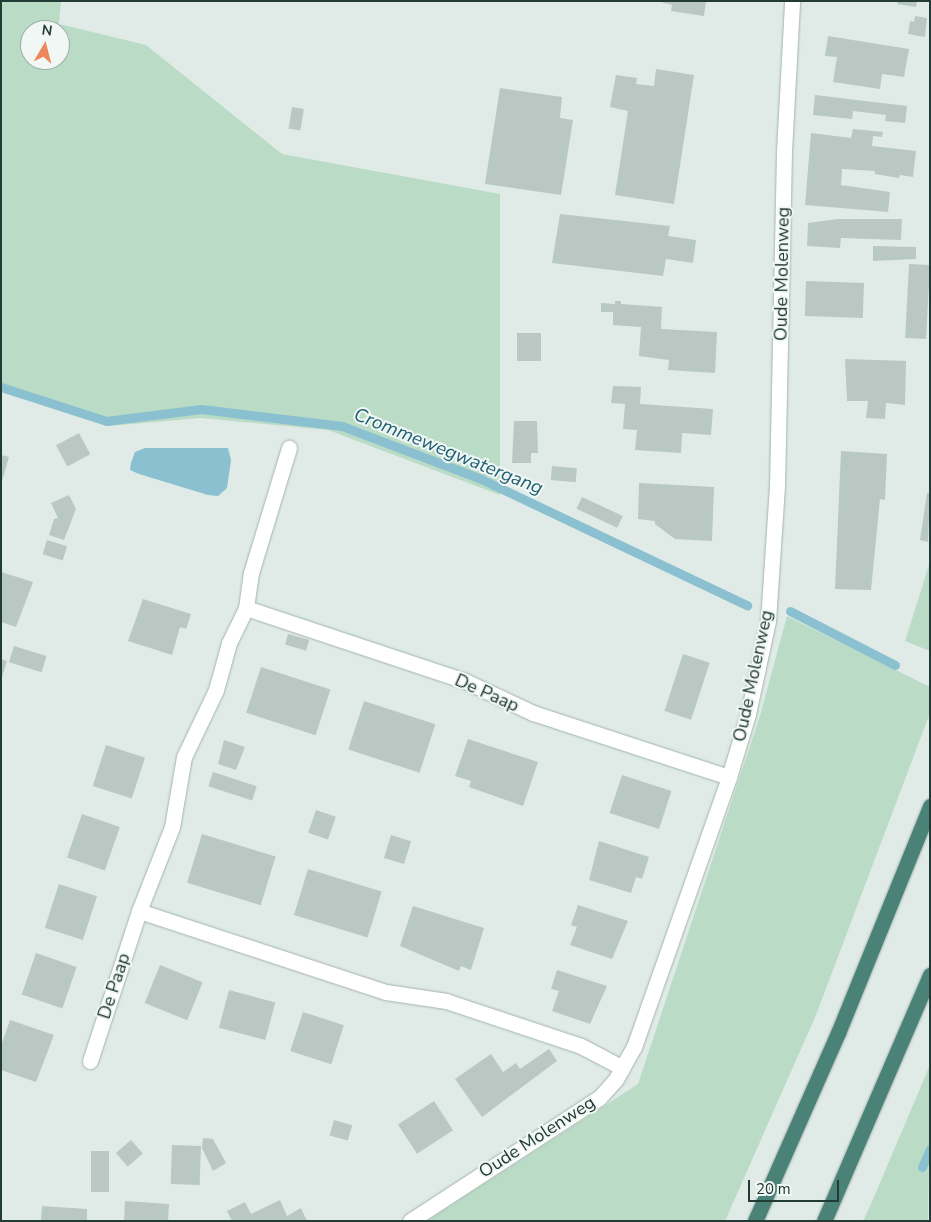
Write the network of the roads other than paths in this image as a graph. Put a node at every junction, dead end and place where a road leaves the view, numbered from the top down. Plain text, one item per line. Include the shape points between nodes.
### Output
1 (792, 1) edge
2 (289, 448) dead end
3 (246, 608) junction
4 (729, 777) junction
5 (930, 806) edge
6 (139, 911) junction
7 (930, 975) edge
8 (90, 1061) dead end
9 (623, 1068) junction
10 (410, 1221) edge
11 (755, 1221) edge
12 (824, 1221) edge

1 - 4 street, Oude Molenweg via 784,151 777,486 768,622 748,714
2 - 3 street, De Paap via 251,572
3 - 4 street, De Paap via 464,681 533,713
3 - 6 street, De Paap via 230,642 216,690 184,757 172,827
4 - 9 street, Oude Molenweg via 634,1047
5 - 11 highway via 838,1033
6 - 8 street, De Paap
6 - 9 street via 386,992 446,1001 581,1046
7 - 12 highway
9 - 10 street, Oude Molenweg via 599,1098

